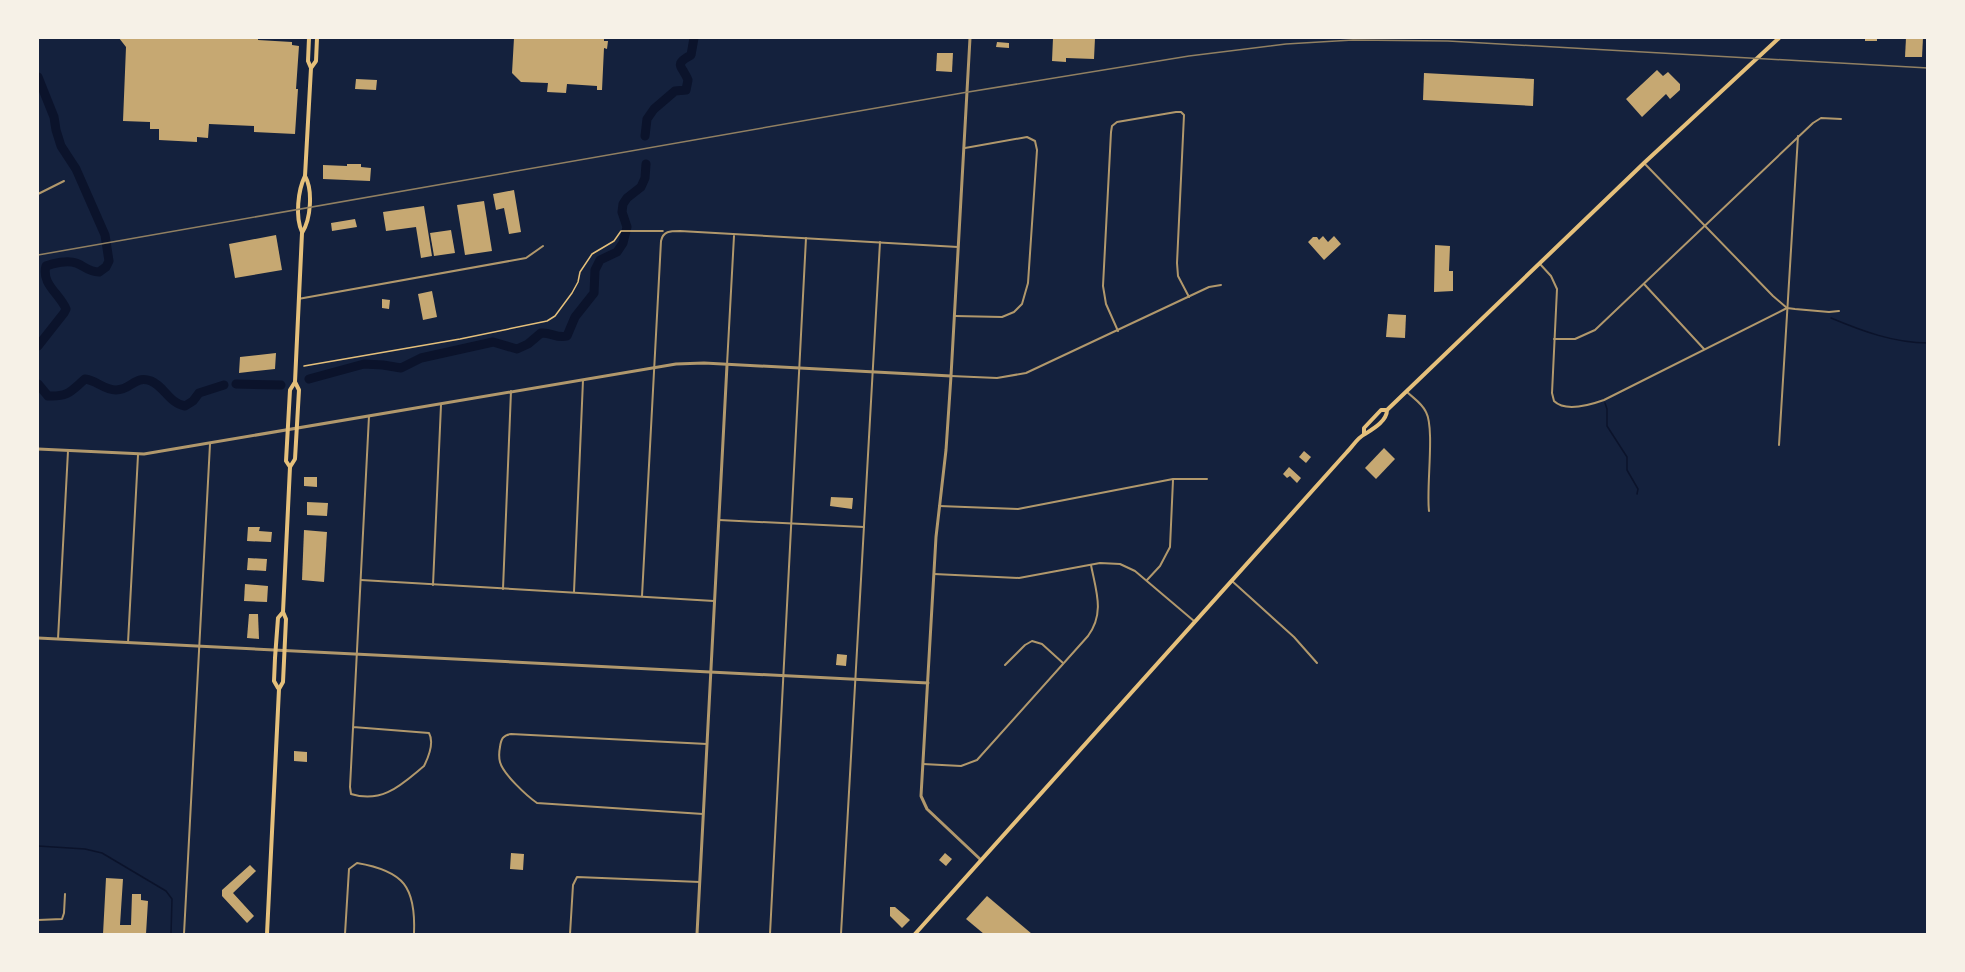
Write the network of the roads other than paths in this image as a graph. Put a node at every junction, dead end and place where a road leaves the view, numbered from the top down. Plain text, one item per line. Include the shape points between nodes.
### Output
1 (309, 38) edge
2 (317, 38) edge
3 (970, 38) edge
4 (1779, 38) edge
5 (311, 68) junction
6 (1841, 118) dead end
7 (1798, 136) junction
8 (964, 148) junction
9 (1644, 163) junction
10 (305, 176) junction
11 (64, 181) dead end
12 (38, 194) edge
13 (1704, 226) junction
14 (302, 233) junction
15 (734, 235) junction
16 (806, 238) junction
17 (880, 242) junction
18 (543, 246) dead end
19 (958, 247) junction
20 (1540, 264) junction
21 (1644, 284) junction
22 (1221, 285) dead end
23 (1189, 297) junction
24 (298, 299) junction
25 (1787, 308) junction
26 (1839, 310) dead end
27 (955, 316) junction
28 (1118, 331) junction
29 (1554, 339) junction
30 (1704, 349) junction
31 (727, 365) junction
32 (655, 367) junction
33 (799, 369) junction
34 (873, 373) junction
35 (951, 376) junction
36 (584, 379) junction
37 (295, 382) junction
38 (511, 391) junction
39 (1406, 392) junction
40 (441, 403) junction
41 (1387, 410) junction
42 (369, 416) junction
43 (297, 429) junction
44 (288, 432) junction
45 (1364, 434) junction
46 (210, 444) junction
47 (1779, 445) dead end
48 (38, 449) edge
49 (68, 451) junction
50 (138, 455) junction
51 (290, 466) junction
52 (1173, 479) junction
53 (1207, 479) dead end
54 (939, 506) junction
55 (1429, 512) dead end
56 (719, 520) junction
57 (791, 524) junction
58 (864, 527) junction
59 (1091, 565) junction
60 (934, 574) junction
61 (361, 580) junction
62 (1147, 580) junction
63 (1232, 581) junction
64 (433, 585) junction
65 (503, 588) junction
66 (574, 592) junction
67 (642, 596) junction
68 (714, 601) junction
69 (283, 612) junction
70 (1196, 623) junction
71 (38, 638) edge
72 (58, 639) junction
73 (128, 643) junction
74 (199, 646) junction
75 (276, 651) junction
76 (285, 651) junction
77 (357, 654) junction
78 (1064, 663) junction
79 (1317, 663) dead end
80 (1005, 665) dead end
81 (711, 672) junction
82 (784, 676) junction
83 (856, 680) junction
84 (928, 683) junction
85 (279, 689) junction
86 (353, 727) junction
87 (707, 744) junction
88 (924, 764) junction
89 (704, 814) junction
90 (981, 860) junction
91 (700, 882) junction
92 (65, 894) dead end
93 (38, 920) edge
94 (184, 934) edge
95 (267, 934) edge
96 (345, 934) edge
97 (414, 934) edge
98 (570, 934) edge
99 (697, 934) edge
100 (770, 934) edge
101 (842, 934) edge
102 (915, 934) edge

1 - 5 main road
2 - 5 main road via 316,61
3 - 8 street
4 - 9 main road
5 - 10 main road
6 - 7 street via 1821,118
7 - 13 street
7 - 25 street
8 - 19 street
8 - 27 street via 1027,136 1037,146 1028,283 1022,304 1002,317
9 - 13 street
9 - 20 main road
10 - 14 main road via 298,225
10 - 14 main road via 309,184 307,225
11 - 12 street
13 - 21 street
13 - 25 street
14 - 24 main road
15 - 16 street
15 - 31 street
15 - 32 street via 663,234
16 - 17 street
16 - 33 street
17 - 19 street
17 - 34 street
18 - 24 street via 526,258
19 - 27 street
20 - 29 street via 1557,290
20 - 39 main road
21 - 29 street via 1590,333 1575,339
21 - 30 street
22 - 23 street
23 - 28 street
23 - 28 street via 1177,268 1184,115 1176,112 1117,122 1111,132 1102,286
24 - 37 main road
25 - 26 street
25 - 30 street
25 - 47 street
27 - 35 street
28 - 35 street via 1016,376
29 - 30 street via 1552,393 1554,401 1564,406 1604,400
31 - 32 street via 685,363
31 - 33 street
31 - 56 street
32 - 36 street
32 - 67 street
33 - 34 street
33 - 57 street
34 - 35 street
34 - 58 street
35 - 54 street
36 - 38 street
36 - 66 street
37 - 43 main road via 299,390
37 - 44 main road via 290,390
38 - 40 street
38 - 65 street
39 - 41 main road
39 - 55 street via 1424,407 1429,420
40 - 42 street
40 - 64 street
41 - 45 main road via 1371,432
41 - 45 main road via 1374,417 1364,428
42 - 43 street
42 - 61 street
43 - 44 street
43 - 51 main road via 295,459
44 - 46 street
44 - 51 main road via 286,460
45 - 63 main road
46 - 50 street
46 - 74 street
48 - 49 street
49 - 50 street
49 - 72 street
50 - 73 street
51 - 69 main road
52 - 53 street
52 - 54 street via 1018,509
52 - 62 street via 1170,547
54 - 60 street
56 - 57 street
56 - 68 street
57 - 58 street
57 - 82 street
58 - 83 street
59 - 60 street via 1019,579
59 - 62 street via 1120,564
59 - 78 street via 1099,605 1097,620
60 - 84 street
61 - 64 street
61 - 77 street
62 - 70 street
63 - 70 main road
63 - 79 street
64 - 65 street
65 - 66 street
66 - 67 street
67 - 68 street
68 - 81 street
69 - 75 main road via 278,618
69 - 76 main road
70 - 90 main road
71 - 72 street
72 - 73 street
73 - 74 street
74 - 75 street
74 - 94 street
75 - 76 street
75 - 85 main road via 274,681
76 - 77 street
76 - 85 main road
77 - 81 street
77 - 86 street
78 - 80 street via 1042,644 1032,641
78 - 88 street via 974,762 961,766
81 - 82 street
81 - 87 street
82 - 83 street
82 - 100 street
83 - 84 street
83 - 101 street
84 - 88 street
85 - 95 main road
86 - 86 street via 426,731 431,739 424,766 394,790 371,796 351,794
87 - 89 street
87 - 89 street via 511,734 500,745 502,767 537,803
88 - 90 street via 924,805
89 - 91 street
90 - 102 main road
91 - 98 street via 577,877
91 - 99 street
92 - 93 street via 62,919
96 - 97 street via 349,869 357,863 387,870 405,884 413,903

